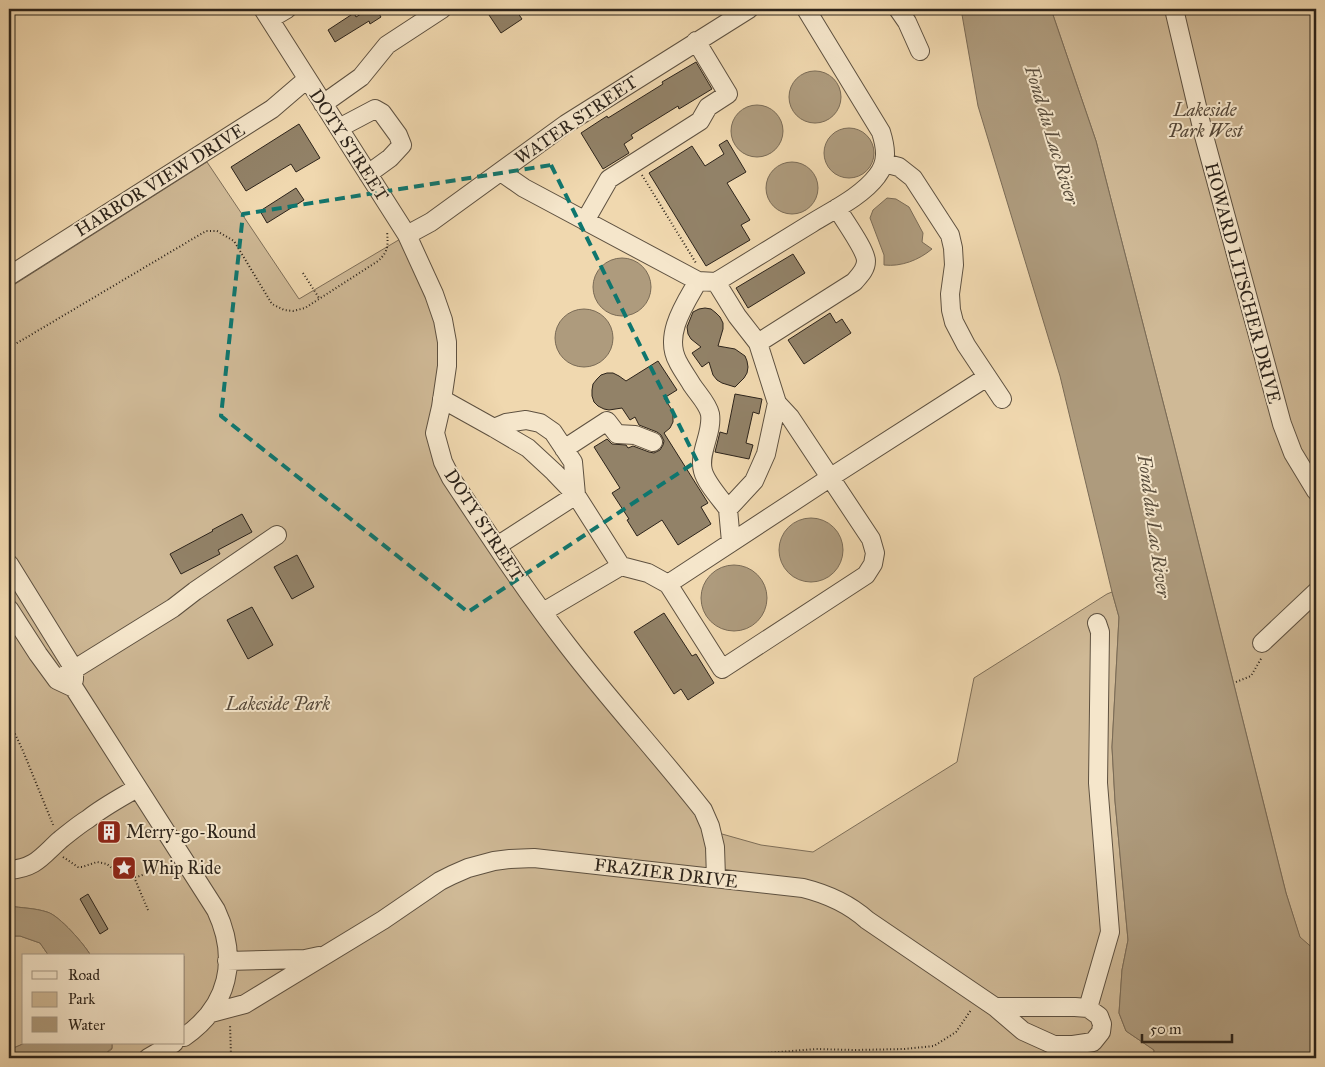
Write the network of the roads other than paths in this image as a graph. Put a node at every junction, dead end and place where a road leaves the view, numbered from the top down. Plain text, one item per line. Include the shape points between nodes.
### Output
1 (287, 9) edge
2 (442, 9) edge
3 (749, 9) edge
4 (806, 9) edge
5 (898, 9) edge
6 (1174, 9) edge
7 (266, 14) edge
8 (696, 41) junction
9 (920, 51) dead end
10 (307, 79) junction
11 (323, 104) junction
12 (338, 128) junction
13 (884, 163) junction
14 (501, 172) junction
15 (368, 174) junction
16 (837, 208) junction
17 (584, 221) junction
18 (406, 235) junction
19 (9, 276) edge
20 (707, 281) junction
21 (758, 343) junction
22 (987, 377) junction
23 (1002, 399) dead end
24 (442, 400) junction
25 (777, 404) junction
26 (494, 428) junction
27 (653, 442) dead end
28 (564, 449) junction
29 (830, 477) junction
30 (1316, 492) edge
31 (576, 495) junction
32 (728, 509) junction
33 (276, 536) dead end
34 (731, 542) junction
35 (497, 546) junction
36 (9, 564) edge
37 (621, 566) junction
38 (668, 584) junction
39 (1316, 592) edge
40 (9, 609) edge
41 (543, 612) junction
42 (1097, 623) dead end
43 (1262, 643) road end
44 (74, 669) junction
45 (57, 680) junction
46 (74, 688) junction
47 (137, 788) junction
48 (9, 870) edge
49 (716, 878) junction
50 (328, 955) junction
51 (227, 961) junction
52 (987, 1002) junction
53 (1088, 1008) junction
54 (211, 1012) junction
55 (185, 1036) edge
56 (172, 1044) edge
57 (148, 1058) edge

1 - 7 street
2 - 11 street via 387,45 361,77
3 - 8 street, WATER STREET
4 - 13 street via 881,132 885,146
5 - 9 street
6 - 30 street, HOWARD LITSCHER DRIVE via 1204,136 1282,424 1293,453
7 - 10 street, DOTY STREET
8 - 14 street, WATER STREET via 566,124
8 - 17 street via 728,94 708,107 700,121 609,179
10 - 11 street, DOTY STREET
10 - 19 street, HARBOR VIEW DRIVE via 272,109
11 - 12 street, DOTY STREET
12 - 15 street, DOTY STREET
12 - 15 street via 375,109 382,112 398,135 402,145
13 - 16 street via 865,188
13 - 22 street via 899,167 913,178 950,235 954,265 950,294 954,322
14 - 17 street
14 - 18 street, WATER STREET via 431,222
15 - 18 street, DOTY STREET
16 - 20 street
16 - 21 street via 861,246 866,260 864,271 854,282
17 - 20 street
18 - 24 street, DOTY STREET via 443,320 447,366
20 - 21 street
20 - 32 street via 682,308 674,329 674,346 677,361 709,410 711,421 702,461 703,471
21 - 25 street
22 - 23 street
22 - 29 street
24 - 26 street
24 - 35 street, DOTY STREET via 434,433 443,462
25 - 29 street via 790,417
25 - 32 street via 766,454 754,481
26 - 28 street via 526,420 540,423 553,432
26 - 31 street via 528,448
27 - 28 street via 635,435 617,434 607,421
28 - 31 street via 573,462
29 - 34 street
29 - 38 street via 871,539 875,552 873,564 866,575 722,669
31 - 35 street
31 - 37 street
32 - 34 street
33 - 44 street via 173,608
34 - 38 street
35 - 41 street, DOTY STREET
36 - 44 street
37 - 38 street via 648,573
37 - 41 street
39 - 43 street
40 - 45 street
41 - 49 street, DOTY STREET via 593,678 703,810 715,846
42 - 53 street via 1100,632 1098,783 1110,932
44 - 45 street
44 - 46 street
45 - 46 street
46 - 47 street
47 - 48 street via 89,818 41,859 29,866
47 - 51 street via 216,910 225,933
49 - 50 street, FRAZIER DRIVE via 539,858 494,861 440,881
49 - 52 street, FRAZIER DRIVE via 803,888 835,898
50 - 51 street, FRAZIER DRIVE via 305,959
50 - 54 street, FRAZIER DRIVE via 246,1004
51 - 54 street via 223,989
52 - 53 street
52 - 53 street, FRAZIER DRIVE via 1023,1031 1054,1045 1093,1042 1098,1038 1102,1024
54 - 55 street
56 - 57 street

